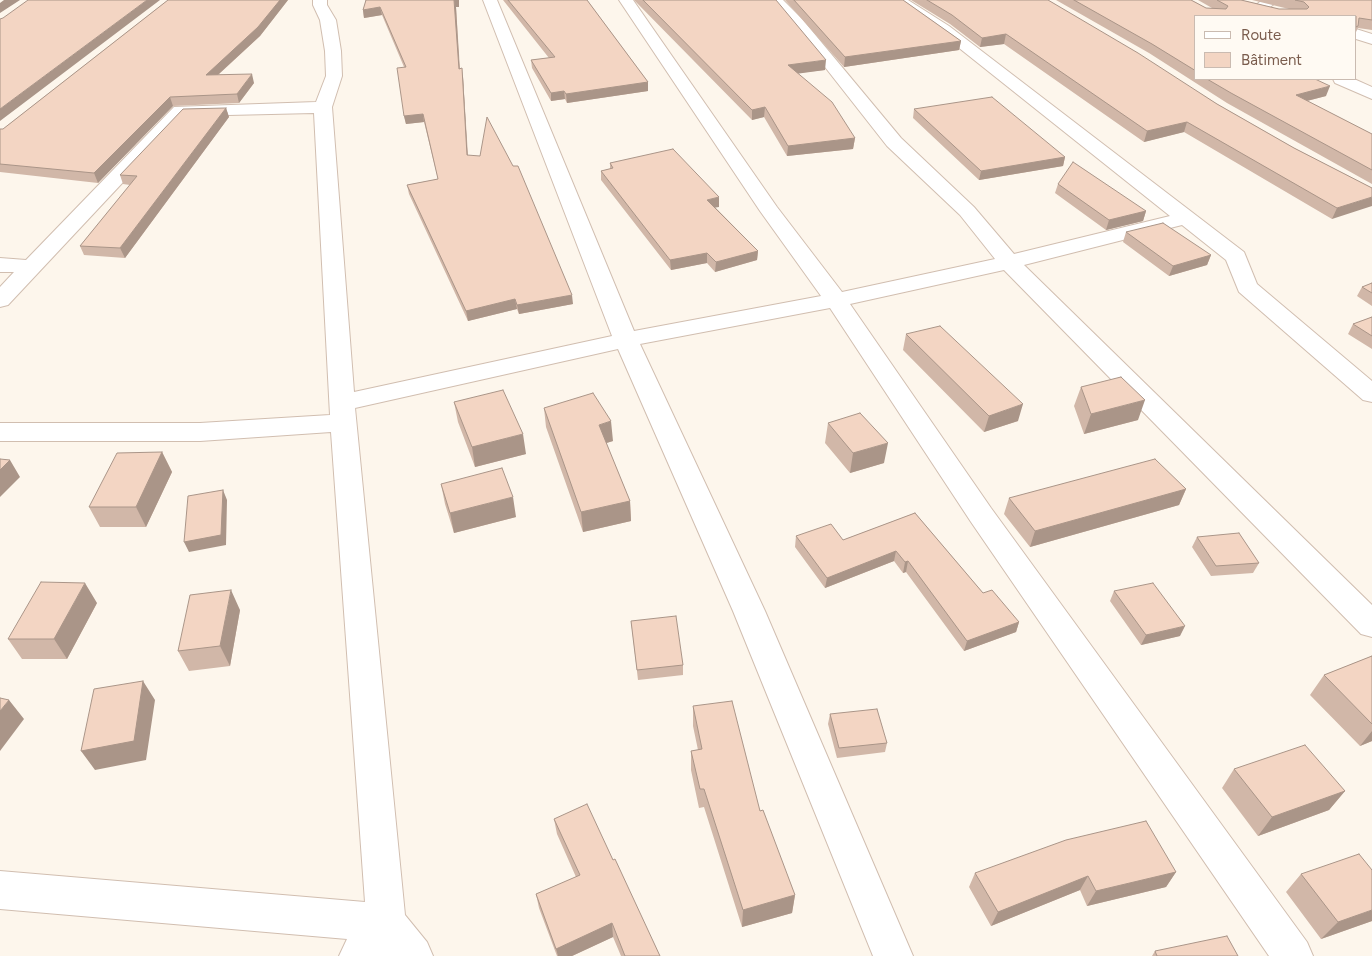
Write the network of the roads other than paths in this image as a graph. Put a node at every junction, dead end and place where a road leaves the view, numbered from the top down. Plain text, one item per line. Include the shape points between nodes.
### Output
1 (320, 0) edge
2 (490, 0) edge
3 (626, 0) edge
4 (775, 0) edge
5 (898, 0) edge
6 (1242, 5) edge
7 (1270, 7) edge
8 (1357, 34) edge
9 (1372, 38) edge
10 (1344, 80) edge
11 (1372, 94) edge
12 (322, 107) junction
13 (1186, 218) junction
14 (1009, 262) junction
15 (0, 265) edge
16 (32, 267) junction
17 (0, 300) edge
18 (836, 300) junction
19 (626, 340) junction
20 (1372, 394) edge
21 (342, 412) junction
22 (0, 432) edge
23 (1372, 625) edge
24 (0, 890) edge
25 (386, 923) junction
26 (359, 956) edge
27 (413, 956) edge
28 (893, 956) edge
29 (1293, 956) edge

1 - 12 street via 328,20 334,76
2 - 19 street
3 - 18 street via 770,211
4 - 14 street via 797,22 894,142 967,212
5 - 13 street via 944,29
6 - 7 street
8 - 9 street
10 - 11 street
12 - 16 street via 180,112
12 - 21 street
13 - 14 street
13 - 20 street via 1236,257 1247,287
14 - 18 street
14 - 23 street
15 - 16 street
16 - 17 street
18 - 19 street
18 - 29 street via 981,515
19 - 21 street
19 - 28 street via 748,611
21 - 22 street via 200,432
21 - 25 street
24 - 25 street
25 - 26 street
25 - 27 street

